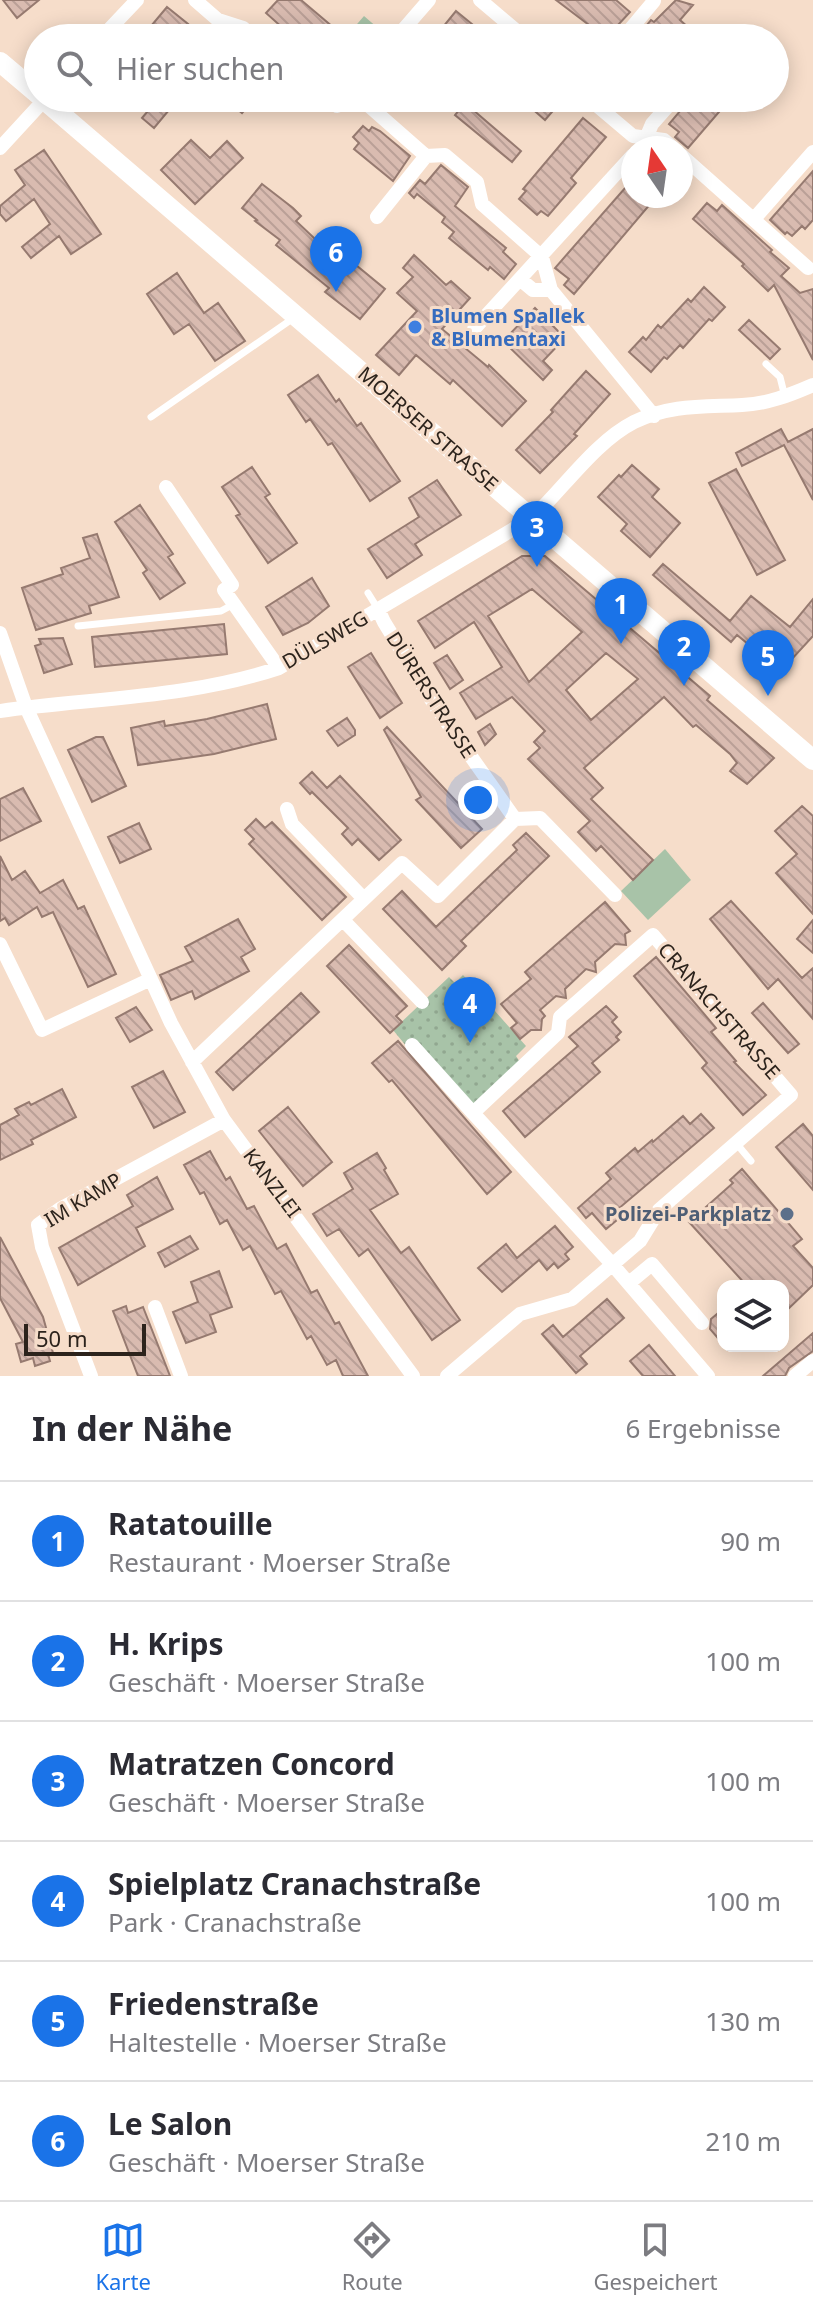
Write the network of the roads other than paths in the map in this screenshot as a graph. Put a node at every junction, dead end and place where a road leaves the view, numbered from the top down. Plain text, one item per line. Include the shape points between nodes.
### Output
1 (137, 0) edge
2 (195, 0) edge
3 (429, 0) edge
4 (480, 0) edge
5 (654, 1) edge
6 (114, 24) edge
7 (230, 24) edge
8 (408, 24) edge
9 (508, 24) edge
10 (635, 24) edge
11 (0, 62) edge
12 (24, 82) edge
13 (31, 112) edge
14 (59, 112) edge
15 (376, 112) edge
16 (605, 112) edge
17 (663, 112) edge
18 (633, 136) edge
19 (647, 136) edge
20 (0, 148) edge
21 (813, 152) edge
22 (426, 156) junction
23 (693, 166) edge
24 (621, 168) edge
25 (377, 217) dead end
26 (754, 219) junction
27 (542, 257) junction
28 (808, 268) dead end
29 (521, 280) junction
30 (551, 290) junction
31 (297, 316) junction
32 (474, 329) dead end
33 (766, 364) dead end
34 (813, 385) edge
35 (785, 397) junction
36 (654, 416) junction
37 (151, 417) dead end
38 (166, 487) dead end
39 (532, 518) junction
40 (368, 593) dead end
41 (234, 604) junction
42 (378, 609) junction
43 (78, 626) dead end
44 (0, 633) edge
45 (279, 668) junction
46 (26, 707) junction
47 (0, 711) edge
48 (813, 760) edge
49 (287, 809) dead end
50 (515, 819) junction
51 (615, 895) dead end
52 (364, 899) junction
53 (343, 920) junction
54 (0, 944) edge
55 (151, 979) junction
56 (422, 1002) dead end
57 (412, 1045) dead end
58 (192, 1062) junction
59 (473, 1113) junction
60 (224, 1120) junction
61 (736, 1143) junction
62 (751, 1161) dead end
63 (612, 1264) junction
64 (629, 1283) junction
65 (155, 1307) dead end
66 (702, 1323) dead end
67 (813, 1361) edge
68 (91, 1376) edge
69 (181, 1376) edge
70 (413, 1376) edge
71 (447, 1376) edge
72 (708, 1376) edge
73 (795, 1376) edge

1 - 6 street
2 - 7 street
3 - 8 street
4 - 9 street
5 - 10 street
11 - 12 main road, MOERSER STRASSE
13 - 20 street
14 - 31 main road, MOERSER STRASSE
15 - 22 street
16 - 18 street
17 - 19 street
21 - 26 street
22 - 25 street
22 - 27 street via 445,155 477,182 482,204
23 - 26 street
24 - 27 street
26 - 28 street
27 - 29 street
27 - 30 street
29 - 30 street via 533,290
29 - 32 street
30 - 36 street
31 - 37 lane
31 - 39 main road, MOERSER STRASSE
33 - 35 lane via 780,377
34 - 35 street, DÜLSWEG
35 - 36 street, DÜLSWEG via 744,405 703,404
36 - 39 street, DÜLSWEG via 613,435
38 - 41 street via 232,585 224,590
39 - 42 street, DÜLSWEG
39 - 48 main road, MOERSER STRASSE
40 - 42 lane
41 - 43 lane via 221,611
41 - 45 street
42 - 45 street, DÜLSWEG
42 - 50 street, DÜRERSTRASSE via 434,704
44 - 46 street, KANZLEI
45 - 46 street, DÜLSWEG via 186,691
46 - 47 street, DÜLSWEG
46 - 55 street, KANZLEI
49 - 52 street via 292,824
50 - 51 street via 540,818
50 - 52 street via 438,896 402,863
52 - 53 street
53 - 56 street
53 - 58 street
54 - 55 street via 42,1030
55 - 58 street, KANZLEI
57 - 59 street
58 - 60 street, KANZLEI
59 - 61 street, CRANACHSTRASSE via 558,1033 560,1017 653,935 791,1095
59 - 63 street
60 - 68 street, IM KAMP via 38,1225
60 - 70 street, KANZLEI
61 - 62 lane
61 - 63 street, CRANACHSTRASSE via 659,1210 640,1241
63 - 64 street
63 - 71 street, CRANACHSTRASSE via 572,1299 520,1314
64 - 66 street via 652,1264
64 - 72 street
65 - 69 street
67 - 73 street

